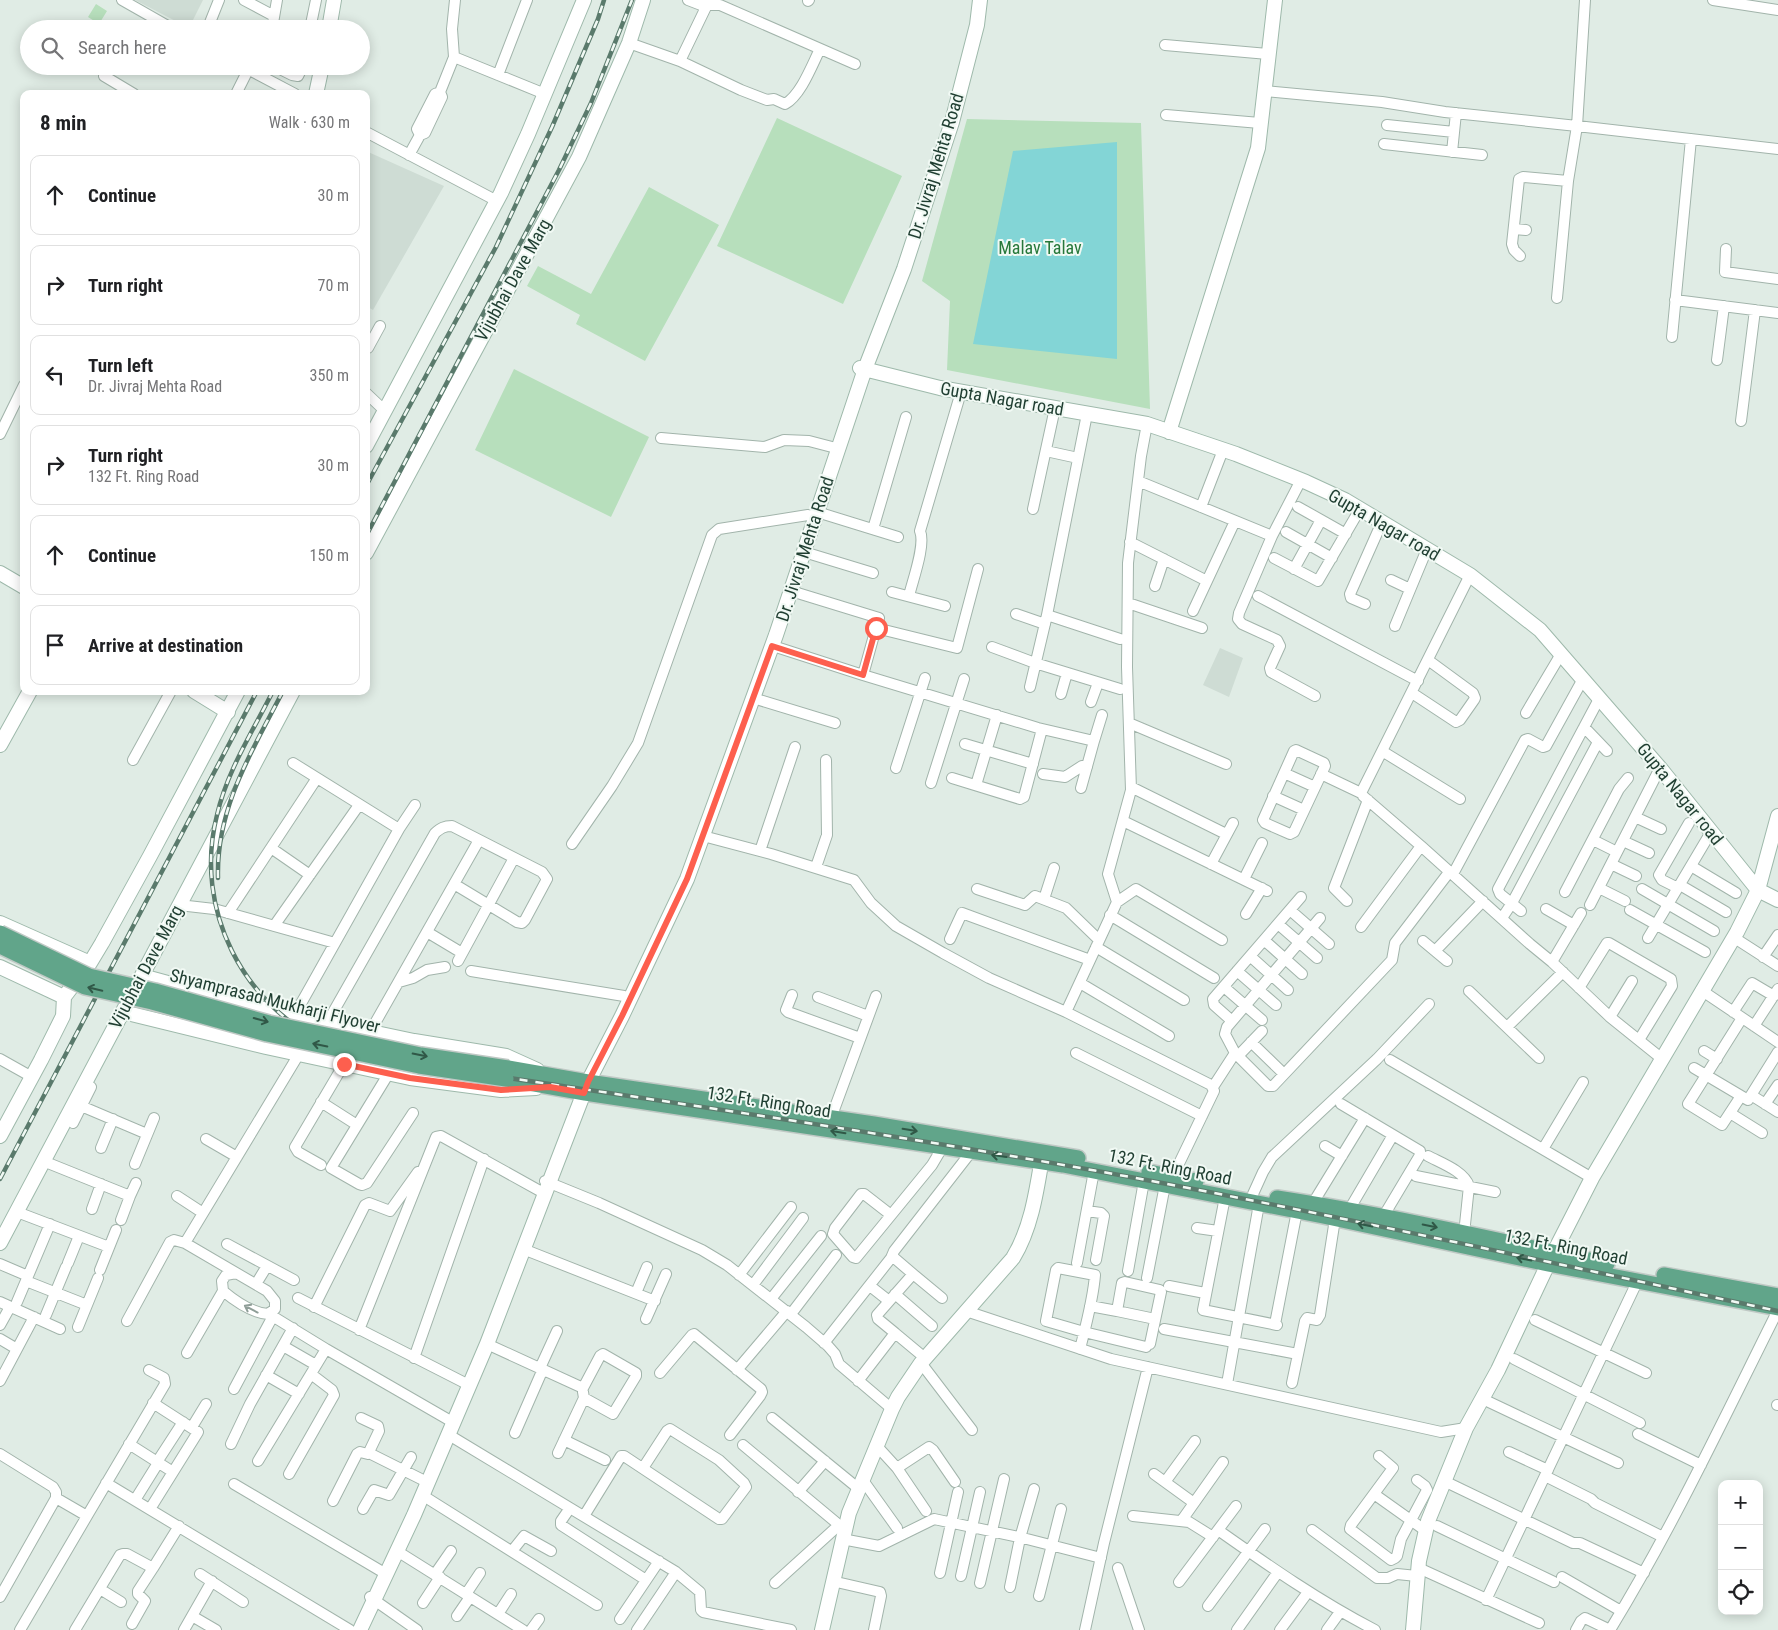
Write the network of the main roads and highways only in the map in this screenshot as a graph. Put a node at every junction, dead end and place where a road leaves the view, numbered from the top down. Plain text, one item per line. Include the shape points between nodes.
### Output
1 (0, 933) edge
2 (0, 946) edge
3 (507, 1074) junction
4 (550, 1081) joint
5 (583, 1087) junction
6 (1042, 1157) junction
7 (1169, 1181) junction
8 (1256, 1199) junction
9 (1551, 1258) junction
10 (1778, 1296) edge
11 (1778, 1309) edge

1 -> 3 main road, Shyamprasad Mukharji Flyover, bridge via 89,976 279,1025
3 -> 2 main road, Shyamprasad Mukharji Flyover, bridge via 419,1066 276,1036 85,987
3 - 4 main road, Shyamprasad Mukharji Flyover
4 - 5 main road, 132 Ft. Ring Road
5 -> 6 main road, 132 Ft. Ring Road via 831,1118
6 -> 5 main road, 132 Ft. Ring Road via 942,1148
6 - 7 main road, 132 Ft. Ring Road
6 - 7 main road, 132 Ft. Ring Road via 1144,1181
7 - 8 main road, 132 Ft. Ring Road
7 - 8 main road, 132 Ft. Ring Road via 1224,1197
9 -> 8 main road, 132 Ft. Ring Road via 1297,1212
8 -> 9 main road, 132 Ft. Ring Road via 1313,1203 1349,1210 1464,1234
9 - 10 main road, 132 Ft. Ring Road
9 - 11 main road, 132 Ft. Ring Road

